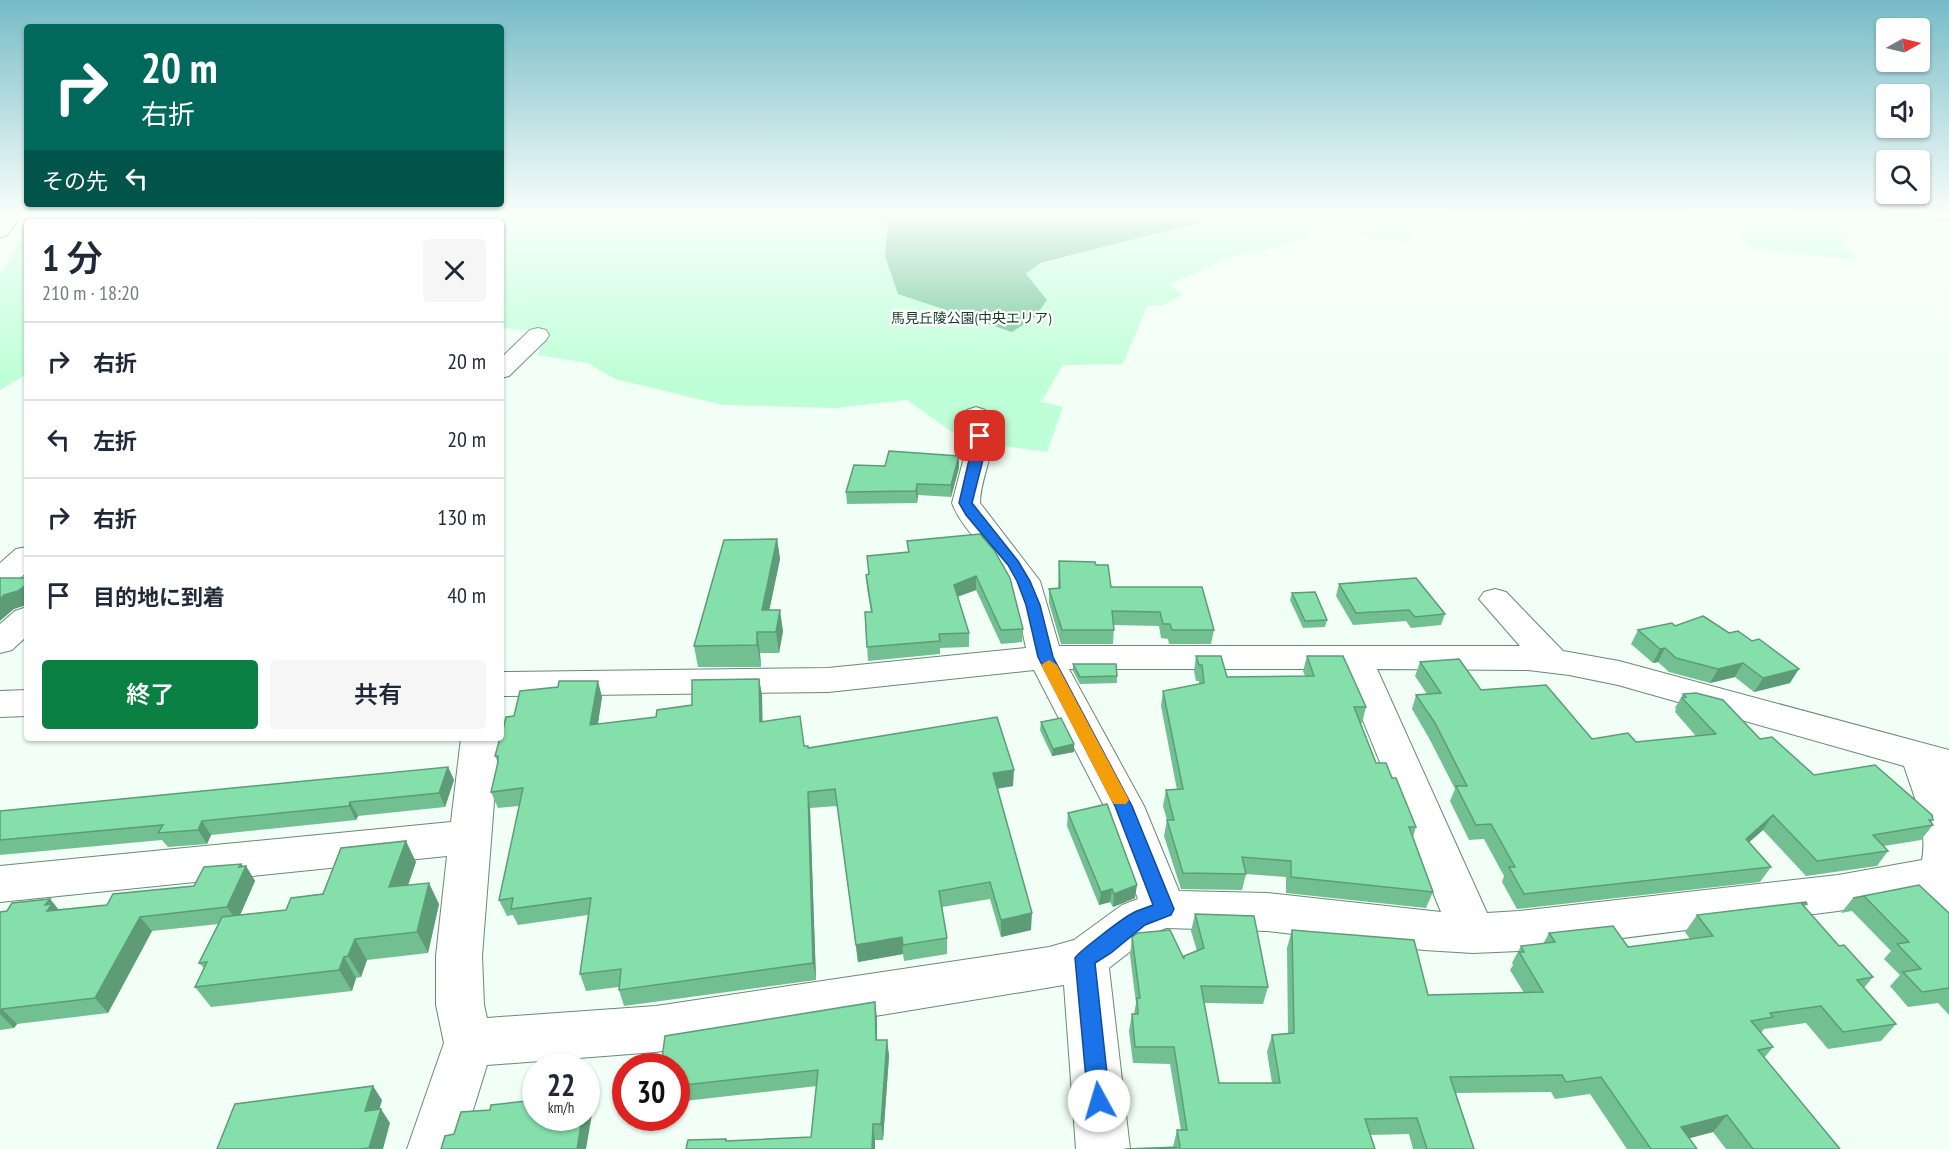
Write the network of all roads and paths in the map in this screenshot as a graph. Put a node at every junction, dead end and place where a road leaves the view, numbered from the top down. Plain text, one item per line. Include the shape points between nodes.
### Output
1 (538, 335) dead end
2 (504, 368) edge
3 (976, 415) dead end
4 (24, 559) edge
5 (0, 581) edge
6 (24, 583) edge
7 (1495, 599) dead end
8 (24, 621) edge
9 (0, 642) edge
10 (1045, 657) junction
11 (1354, 657) junction
12 (1553, 661) junction
13 (504, 684) edge
14 (480, 741) edge
15 (1935, 761) edge
16 (470, 837) junction
17 (0, 884) edge
18 (1944, 886) edge
19 (1164, 909) junction
20 (1473, 933) junction
21 (1085, 958) junction
22 (469, 1043) junction
23 (434, 1149) edge
24 (1103, 1149) edge

1 - 2 street
3 - 10 street via 980,446 966,503 1024,581
4 - 5 street
5 - 6 street
7 - 12 street
8 - 9 street
10 - 11 street
10 - 13 street via 828,680
10 - 19 street via 1124,806
11 - 12 street
11 - 20 street
12 - 15 street via 1619,673
14 - 16 street
15 - 18 street via 1945,848
16 - 17 street
16 - 22 street via 459,956 460,1005
18 - 20 street via 1838,893 1569,926
19 - 20 street via 1267,912
19 - 21 street via 1138,919
21 - 22 street via 1049,968 729,1019 656,1029
21 - 24 street
22 - 23 street

